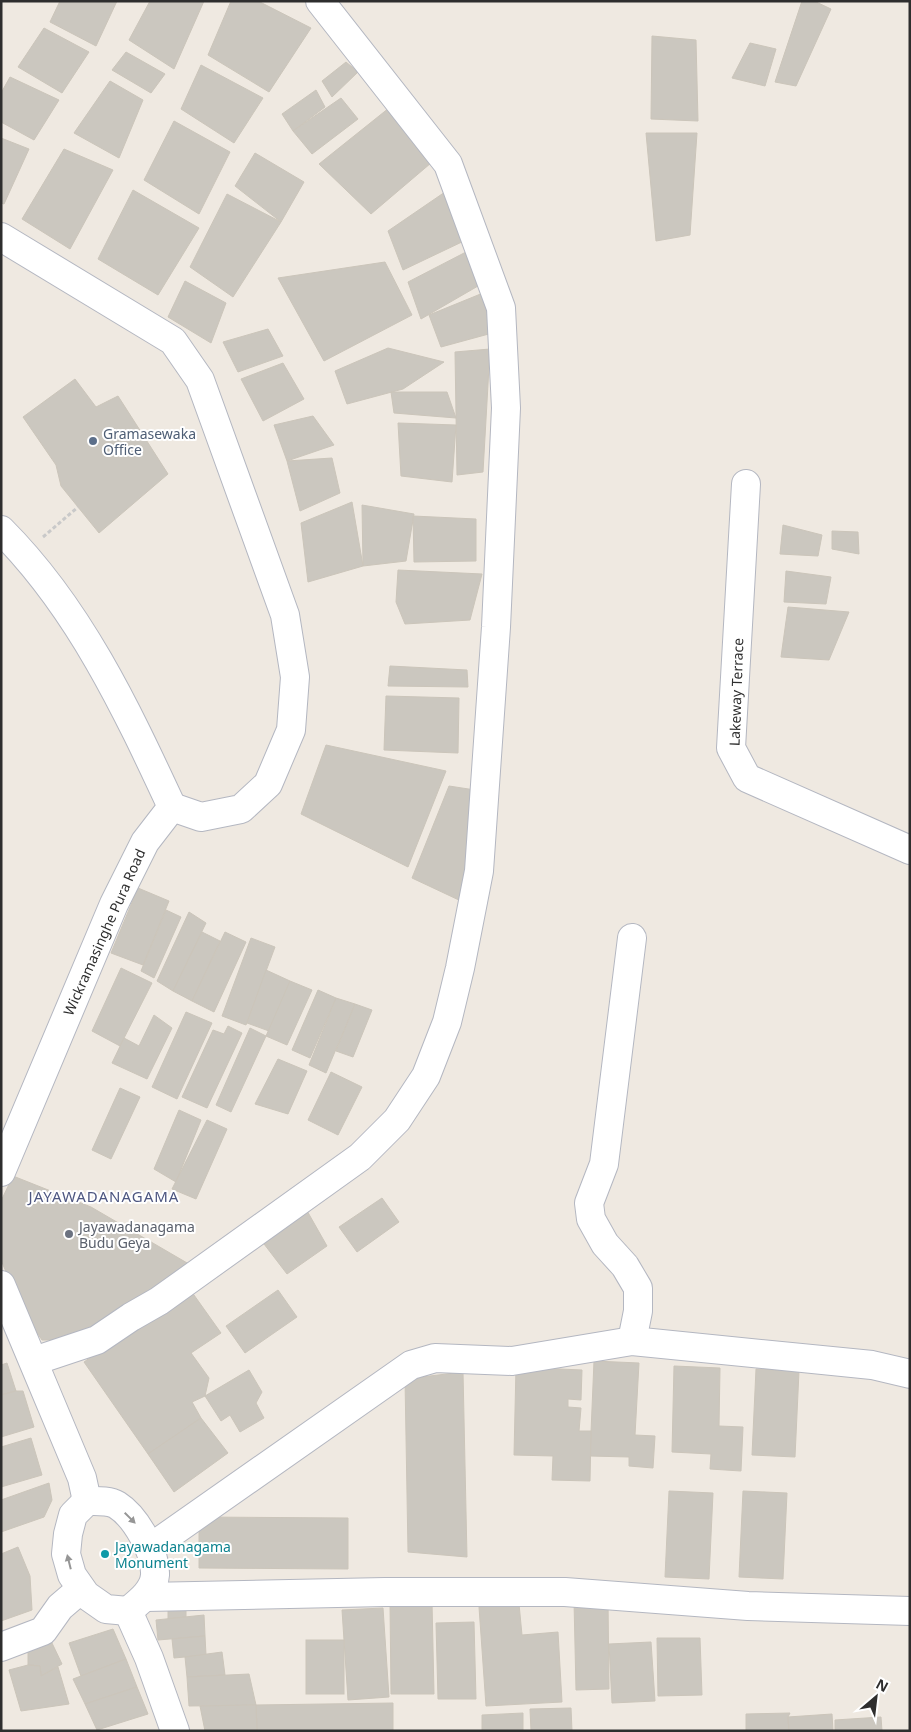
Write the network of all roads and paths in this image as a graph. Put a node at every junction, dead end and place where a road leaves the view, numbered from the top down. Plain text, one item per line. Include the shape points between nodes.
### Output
1 (320, 1) edge
2 (1, 237) edge
3 (746, 484) dead end
4 (78, 507) dead end
5 (53, 529) dead end
6 (1, 530) edge
7 (172, 807) junction
8 (910, 850) edge
9 (632, 938) dead end
10 (1, 1172) edge
11 (1, 1285) edge
12 (632, 1341) junction
13 (34, 1361) junction
14 (910, 1374) edge
15 (87, 1501) junction
16 (150, 1548) junction
17 (82, 1589) junction
18 (137, 1604) junction
19 (910, 1611) edge
20 (1, 1647) edge
21 (175, 1731) edge

1 - 13 street via 448,164 501,308 506,408 496,627 479,872 460,968 447,1022 426,1076 396,1120 360,1157 159,1301 97,1340
2 - 7 street via 172,341 200,380 285,615 295,677 291,730 268,784 241,809 201,817
3 - 8 street, Lakeway Terrace via 731,748 747,778
4 - 5 path
6 - 7 street via 61,600 99,660 133,722
7 - 10 street, Wickramasinghe Pura Road via 144,842 114,904
9 - 12 street via 604,1164 589,1203 591,1219 605,1244 625,1266 638,1288 638,1311
11 - 13 street
12 - 14 street via 872,1365
12 - 16 street via 512,1361 435,1358 411,1365
13 - 15 street via 82,1478
15 -> 16 street via 100,1500 117,1505 137,1525
17 -> 15 street via 72,1575 66,1554 73,1515
16 - 18 street via 155,1576
17 - 18 street via 106,1608
17 - 20 street via 60,1607 43,1631
18 - 19 street via 385,1592 565,1592 748,1606
18 - 21 street via 149,1658

